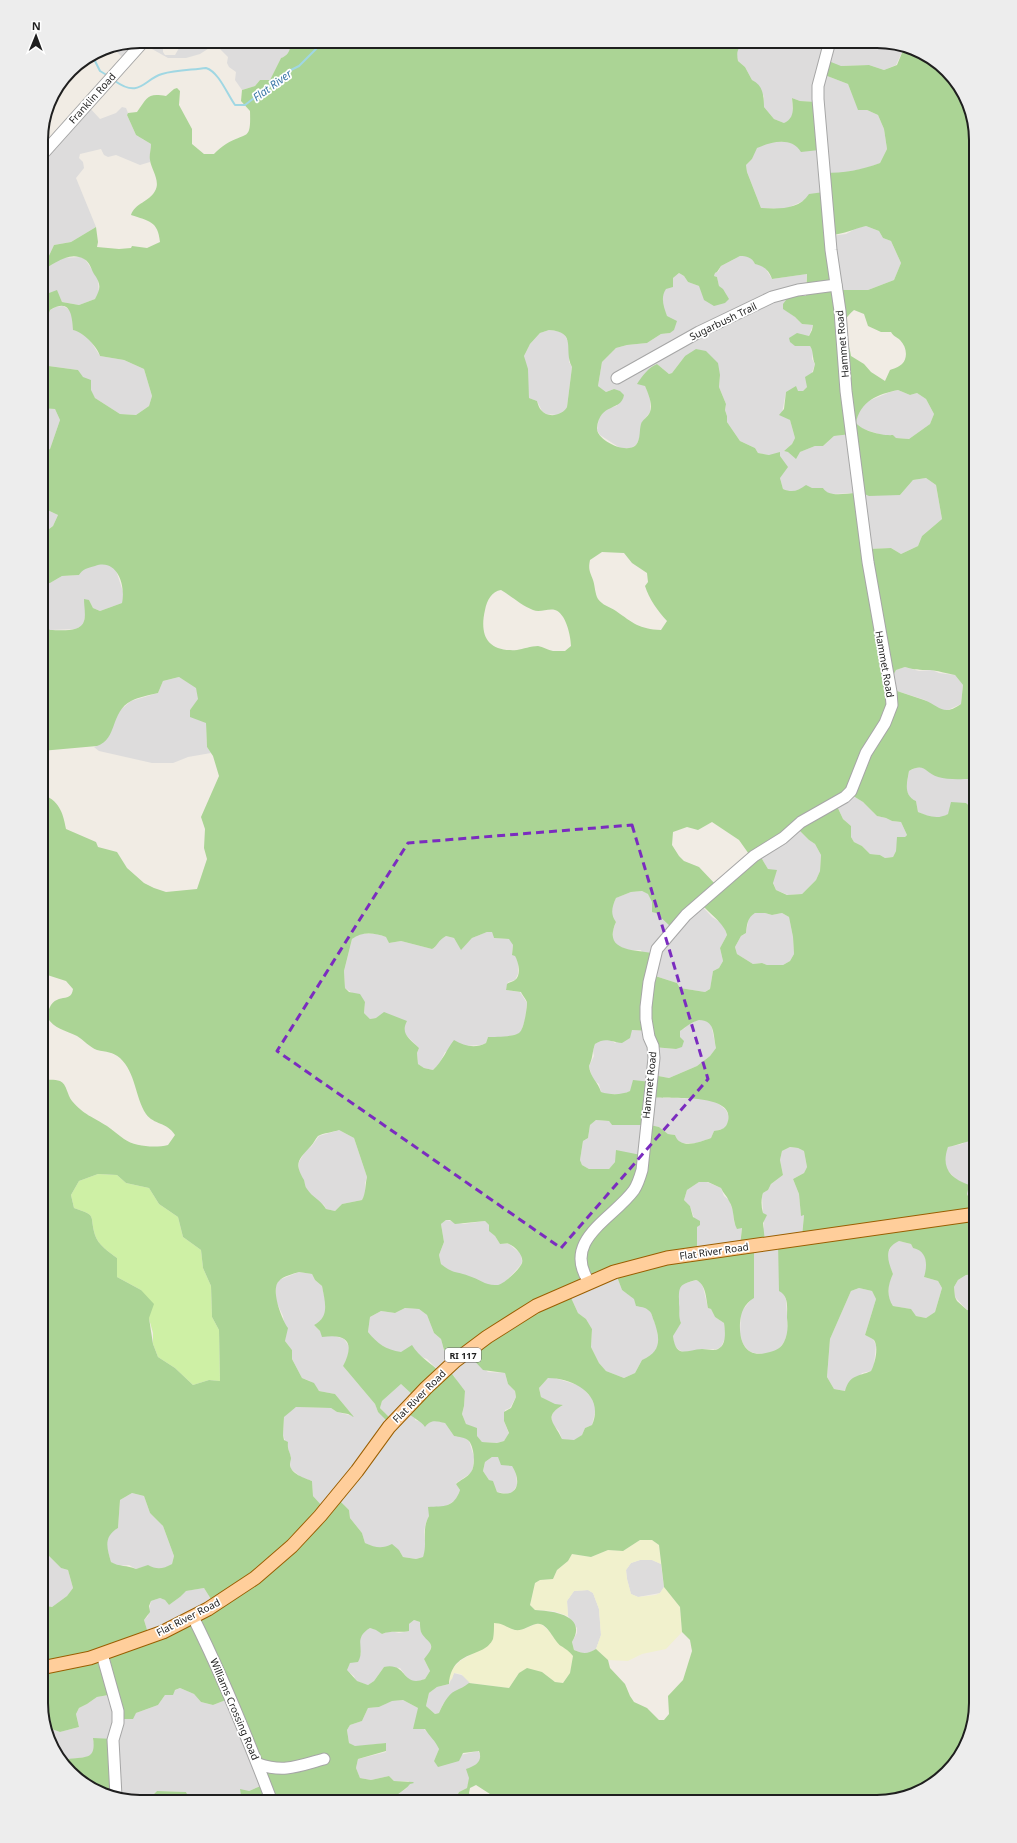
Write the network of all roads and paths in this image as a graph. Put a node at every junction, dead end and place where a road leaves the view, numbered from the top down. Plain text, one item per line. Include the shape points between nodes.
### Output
1 (138, 48) edge
2 (828, 48) edge
3 (48, 148) edge
4 (836, 285) junction
5 (617, 378) dead end
6 (969, 1215) edge
7 (589, 1282) junction
8 (193, 1617) junction
9 (102, 1654) junction
10 (48, 1667) edge
11 (324, 1759) dead end
12 (258, 1764) junction
13 (116, 1791) edge
14 (269, 1795) edge

1 - 3 street, Franklin Road
2 - 4 street, Hammet Road via 818,86 818,99
4 - 5 street, Sugarbush Trail via 798,290 772,297 699,332
4 - 7 street, Hammet Road via 846,391 868,562 892,705 885,723 866,753 852,791 801,822 783,838 754,856 686,915 657,948 646,1007 654,1058 642,1170 634,1190 594,1230 584,1244 581,1264
6 - 7 main road, Flat River Road / RI 117 via 667,1258 636,1265
7 - 8 main road, Flat River Road / RI 117 via 536,1306 487,1337 455,1362 389,1427 304,1535 255,1578
8 - 9 main road, Flat River Road / RI 117
8 - 12 street, Williams Crossing Road via 222,1675
9 - 10 main road, Flat River Road / RI 117
9 - 13 street via 118,1711 118,1723 113,1740
11 - 12 street via 285,1770
12 - 14 street, Williams Crossing Road

